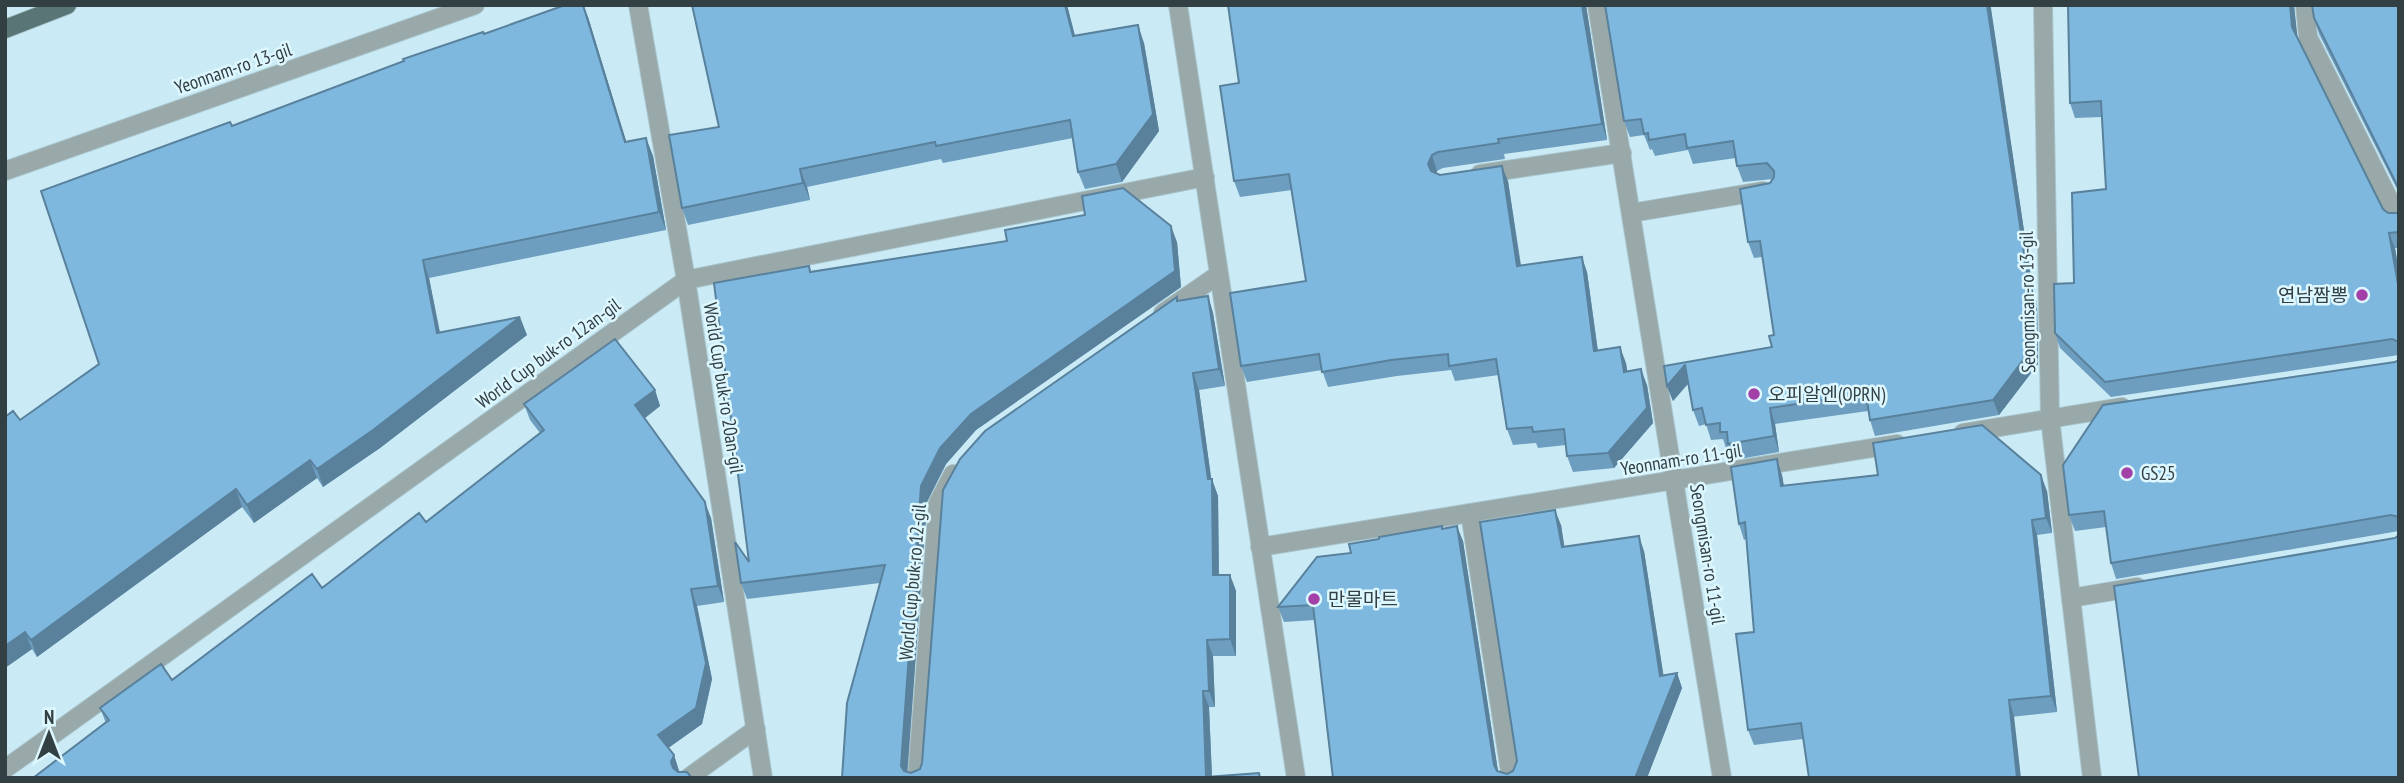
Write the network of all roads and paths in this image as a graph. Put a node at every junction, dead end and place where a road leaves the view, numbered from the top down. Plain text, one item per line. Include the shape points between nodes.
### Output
1 (67, 5) edge
2 (475, 5) edge
3 (638, 5) edge
4 (1178, 5) edge
5 (1597, 5) edge
6 (2043, 5) edge
7 (2305, 5) edge
8 (5, 29) edge
9 (1622, 153) junction
10 (5, 171) edge
11 (1205, 177) junction
12 (1459, 177) edge
13 (1769, 190) edge
14 (1632, 213) junction
15 (2399, 219) edge
16 (1218, 275) junction
17 (686, 280) junction
18 (1153, 320) edge
19 (2144, 404) edge
20 (2050, 418) junction
21 (1943, 436) edge
22 (1916, 441) edge
23 (965, 459) edge
24 (1676, 481) junction
25 (1471, 513) junction
26 (1260, 547) junction
27 (2153, 584) edge
28 (2071, 598) junction
29 (756, 729) junction
30 (5, 769) edge
31 (688, 778) edge
32 (763, 778) edge
33 (917, 778) edge
34 (1296, 778) edge
35 (1511, 778) edge
36 (1722, 778) edge
37 (2092, 778) edge

1 - 8 main road
2 - 10 street, Yeonnam-ro 13-gil
3 - 17 street, World Cup buk-ro 20an-gil
4 - 11 street
5 - 9 street, Seongmisan-ro 11-gil
6 - 20 street, Seongmisan-ro 13-gil
7 - 15 street via 2308,37
9 - 12 street
9 - 14 street, Seongmisan-ro 11-gil
11 - 16 street
11 - 17 street, World Cup buk-ro 12an-gil
13 - 14 street
14 - 24 street, Seongmisan-ro 11-gil
16 - 18 street
16 - 26 street
17 - 29 street, World Cup buk-ro 20an-gil
17 - 30 street, World Cup buk-ro 12an-gil
19 - 20 street
20 - 21 street
20 - 28 street, Seongmisan-ro 13-gil
22 - 24 street, Yeonnam-ro 11-gil
23 - 33 street, World Cup buk-ro 12-gil via 938,503
24 - 25 street, Yeonnam-ro 11-gil
24 - 36 street, Seongmisan-ro 11-gil
25 - 26 street, Yeonnam-ro 11-gil
25 - 35 street
26 - 34 street
27 - 28 street
28 - 37 street, Seongmisan-ro 13-gil
29 - 31 street
29 - 32 street, World Cup buk-ro 20an-gil

